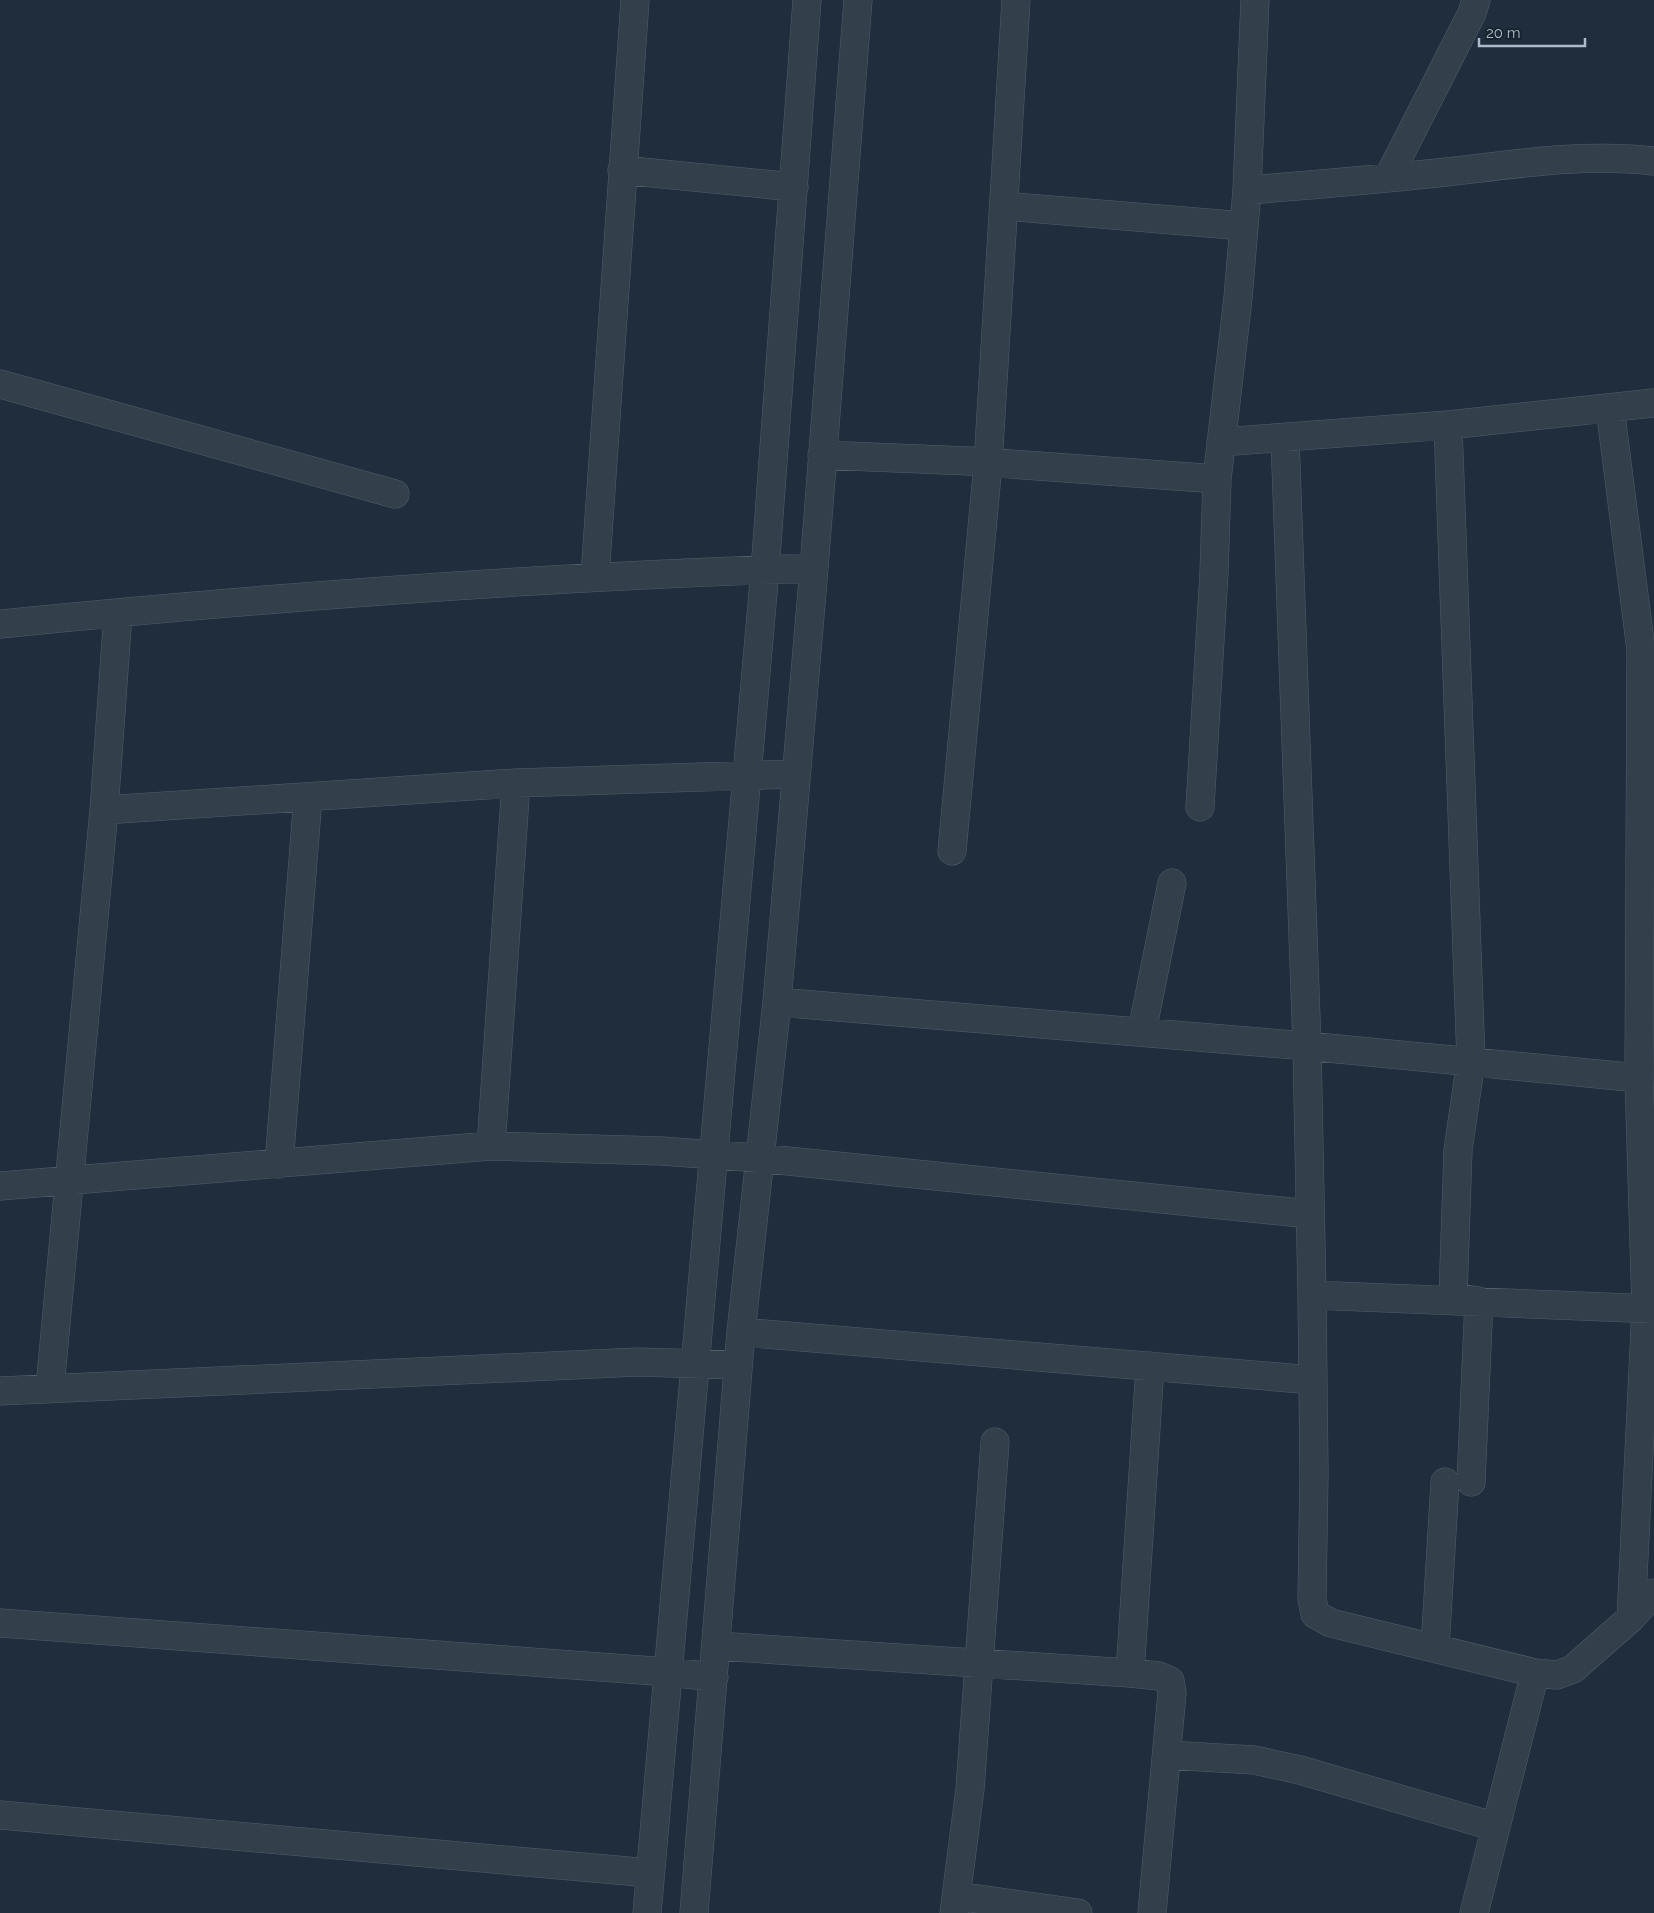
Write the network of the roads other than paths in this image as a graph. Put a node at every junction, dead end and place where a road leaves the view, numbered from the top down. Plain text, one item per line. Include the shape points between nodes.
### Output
1 (635, 0) edge
2 (807, 0) edge
3 (858, 0) edge
4 (1016, 0) edge
5 (1256, 0) edge
6 (1476, 0) edge
7 (1654, 161) edge
8 (622, 170) junction
9 (1388, 178) junction
10 (794, 188) junction
11 (1247, 190) junction
12 (1004, 206) junction
13 (1244, 226) junction
14 (0, 384) edge
15 (1654, 403) edge
16 (1610, 408) junction
17 (1448, 425) junction
18 (1285, 438) junction
19 (1221, 442) junction
20 (822, 455) junction
21 (988, 464) junction
22 (1218, 479) junction
23 (395, 494) dead end
24 (814, 568) junction
25 (765, 570) junction
26 (595, 576) junction
27 (118, 613) junction
28 (0, 624) edge
29 (795, 774) junction
30 (745, 776) junction
31 (516, 783) junction
32 (308, 797) junction
33 (1200, 806) dead end
34 (104, 810) junction
35 (952, 851) dead end
36 (1172, 883) dead end
37 (777, 1002) junction
38 (1142, 1031) junction
39 (1307, 1046) junction
40 (1472, 1061) junction
41 (1639, 1078) junction
42 (491, 1146) junction
43 (713, 1154) junction
44 (759, 1158) junction
45 (279, 1164) junction
46 (68, 1182) junction
47 (0, 1186) edge
48 (1310, 1214) junction
49 (1312, 1295) junction
50 (1479, 1301) junction
51 (1650, 1308) edge
52 (741, 1332) junction
53 (696, 1363) junction
54 (738, 1365) junction
55 (1150, 1366) junction
56 (1313, 1380) junction
57 (50, 1387) junction
58 (0, 1391) edge
59 (995, 1442) dead end
60 (1654, 1594) edge
61 (1631, 1618) junction
62 (0, 1623) edge
63 (717, 1646) junction
64 (1436, 1648) junction
65 (979, 1663) junction
66 (668, 1672) junction
67 (1535, 1673) junction
68 (1130, 1674) junction
69 (714, 1677) junction
70 (1166, 1754) junction
71 (0, 1815) edge
72 (1496, 1828) junction
73 (650, 1873) junction
74 (955, 1904) edge
75 (648, 1913) edge
76 (694, 1913) edge
77 (1078, 1913) edge
78 (1152, 1913) edge
79 (1474, 1913) edge

1 - 8 street
2 - 10 street
3 - 20 street
4 - 12 street
5 - 11 street
6 - 9 street
7 - 9 street via 1631,158 1549,160
8 - 10 street
8 - 26 street
9 - 11 street
10 - 25 street
11 - 13 street
12 - 13 street
12 - 21 street
13 - 19 street
14 - 23 street
15 - 16 street
16 - 17 street
16 - 41 street via 1641,650
17 - 18 street
17 - 40 street
18 - 19 street
18 - 39 street
19 - 22 street
20 - 21 street
20 - 24 street
21 - 22 street
21 - 35 street
22 - 33 street
24 - 25 street
24 - 29 street
25 - 26 street
25 - 30 street
26 - 27 street
27 - 28 street
27 - 34 street
29 - 30 street
29 - 37 street
30 - 31 street
30 - 43 street
31 - 32 street
31 - 42 street
32 - 34 street
32 - 45 street
34 - 46 street
36 - 38 street
37 - 38 street
37 - 44 street
38 - 39 street
39 - 40 street
39 - 48 street
40 - 41 street
40 - 50 street via 1458,1150 1453,1297
41 - 51 street
42 - 43 street
42 - 45 street
43 - 44 street
43 - 53 street
44 - 48 street
44 - 52 street
45 - 46 street
46 - 47 street
46 - 57 street
48 - 49 street
49 - 50 street
49 - 56 street
50 - 51 street
50 - 64 street
51 - 61 street
52 - 54 street
52 - 55 street
53 - 54 street
53 - 57 street via 638,1362
53 - 66 street
54 - 63 street
55 - 56 street
55 - 68 street
56 - 64 street via 1312,1599 1315,1614 1331,1623
57 - 58 street
59 - 65 street
60 - 61 street
61 - 67 street via 1573,1669 1557,1675
62 - 66 street
63 - 65 street
63 - 69 street
64 - 67 street
65 - 68 street
65 - 74 street via 970,1788
66 - 69 street
66 - 73 street
67 - 72 street
68 - 70 street via 1159,1676 1170,1682 1172,1694
69 - 76 street
70 - 72 street via 1254,1760 1300,1770
70 - 78 street
71 - 73 street
72 - 79 street
73 - 75 street
74 - 77 street

